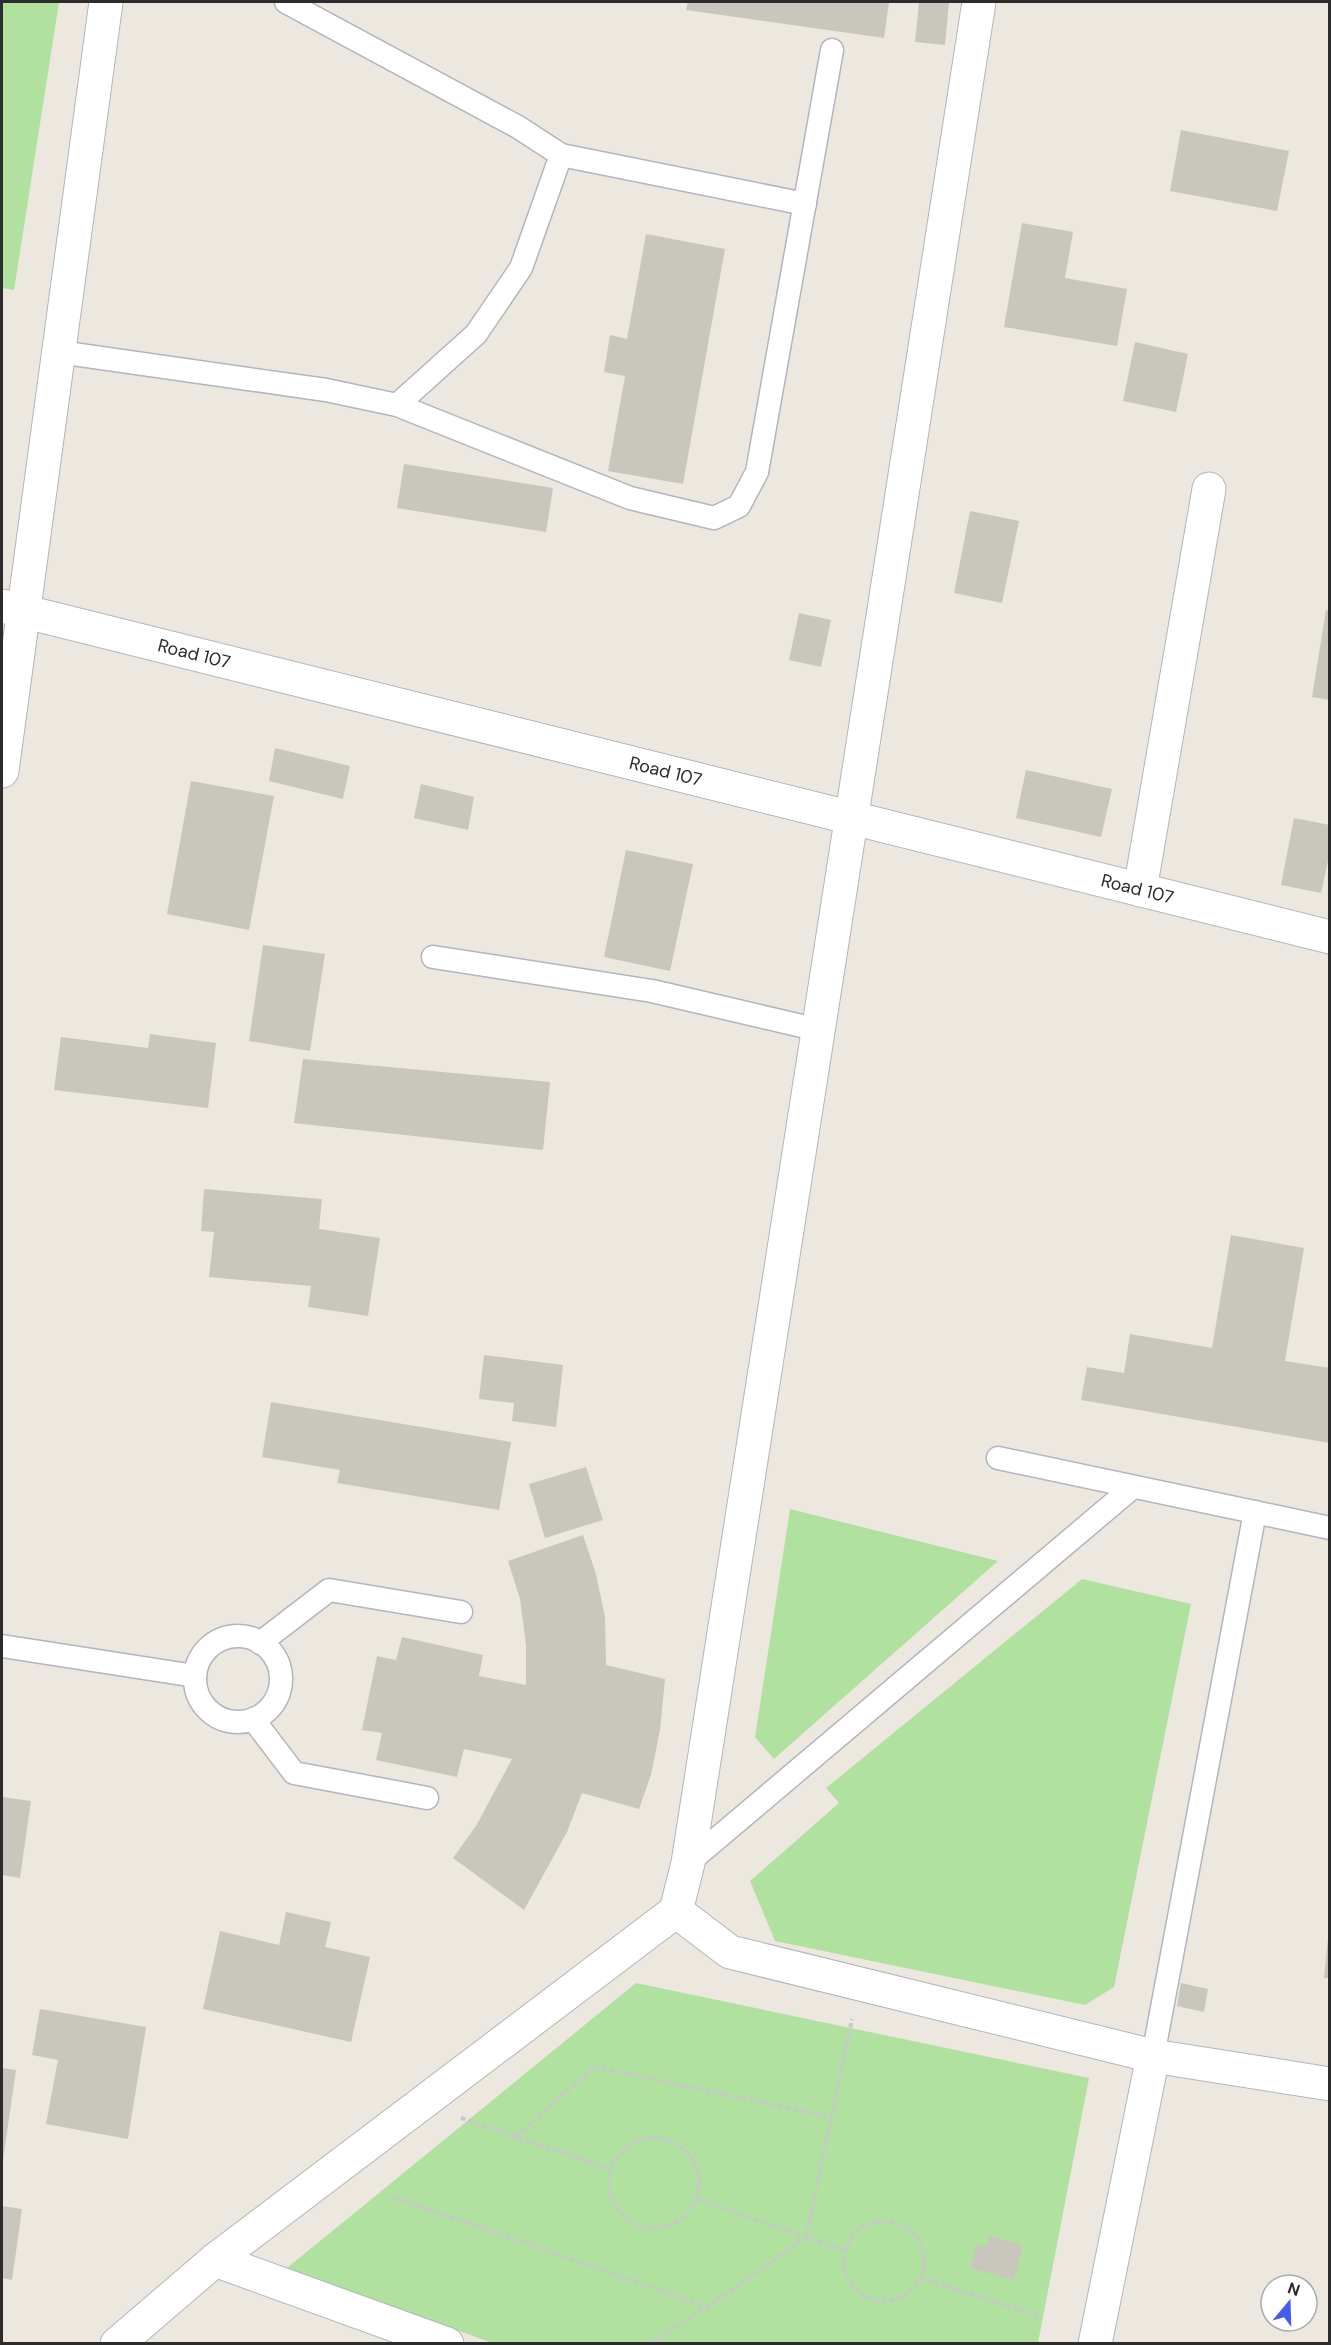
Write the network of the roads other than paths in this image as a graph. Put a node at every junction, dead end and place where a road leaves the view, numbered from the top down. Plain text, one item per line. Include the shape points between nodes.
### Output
1 (106, 2) edge
2 (286, 2) edge
3 (979, 2) edge
4 (832, 50) dead end
5 (561, 155) junction
6 (805, 204) junction
7 (59, 352) junction
8 (397, 405) junction
9 (1209, 489) dead end
10 (12, 609) edge
11 (2, 771) edge
12 (852, 818) junction
13 (1140, 890) junction
14 (1329, 937) edge
15 (434, 957) dead end
16 (819, 1030) junction
17 (998, 1458) dead end
18 (1133, 1486) junction
19 (1255, 1512) junction
20 (1329, 1528) edge
21 (461, 1612) dead end
22 (260, 1643) junction
23 (2, 1646) edge
24 (195, 1676) junction
25 (253, 1719) junction
26 (427, 1798) dead end
27 (688, 1863) junction
28 (676, 1911) junction
29 (1153, 2056) junction
30 (1329, 2084) edge
31 (215, 2260) junction
32 (117, 2343) edge
33 (447, 2343) edge
34 (1095, 2343) edge

1 - 7 street
2 - 5 lane via 518,127
3 - 12 street
4 - 6 lane
5 - 6 lane
5 - 8 lane via 521,268 476,334
6 - 8 lane via 757,472 739,506 714,518 630,498
7 - 8 lane via 326,390
7 - 10 street
9 - 13 street
10 - 11 street
10 - 12 street, Road 107
12 - 13 street, Road 107
12 - 16 street
13 - 14 street, Road 107
15 - 16 lane via 652,991
16 - 27 street
17 - 18 lane
18 - 19 lane
18 - 27 lane
19 - 20 lane
19 - 29 lane
21 - 22 lane via 329,1590
22 - 24 lane via 232,1636 218,1641 198,1661
22 - 25 lane via 278,1663 280,1690 269,1708
23 - 24 lane
24 - 25 lane via 196,1690 212,1713 225,1720
25 - 26 lane via 294,1773
27 - 28 street
28 - 29 street via 730,1952
28 - 31 street
29 - 30 street
29 - 34 street
31 - 32 street
31 - 33 street

